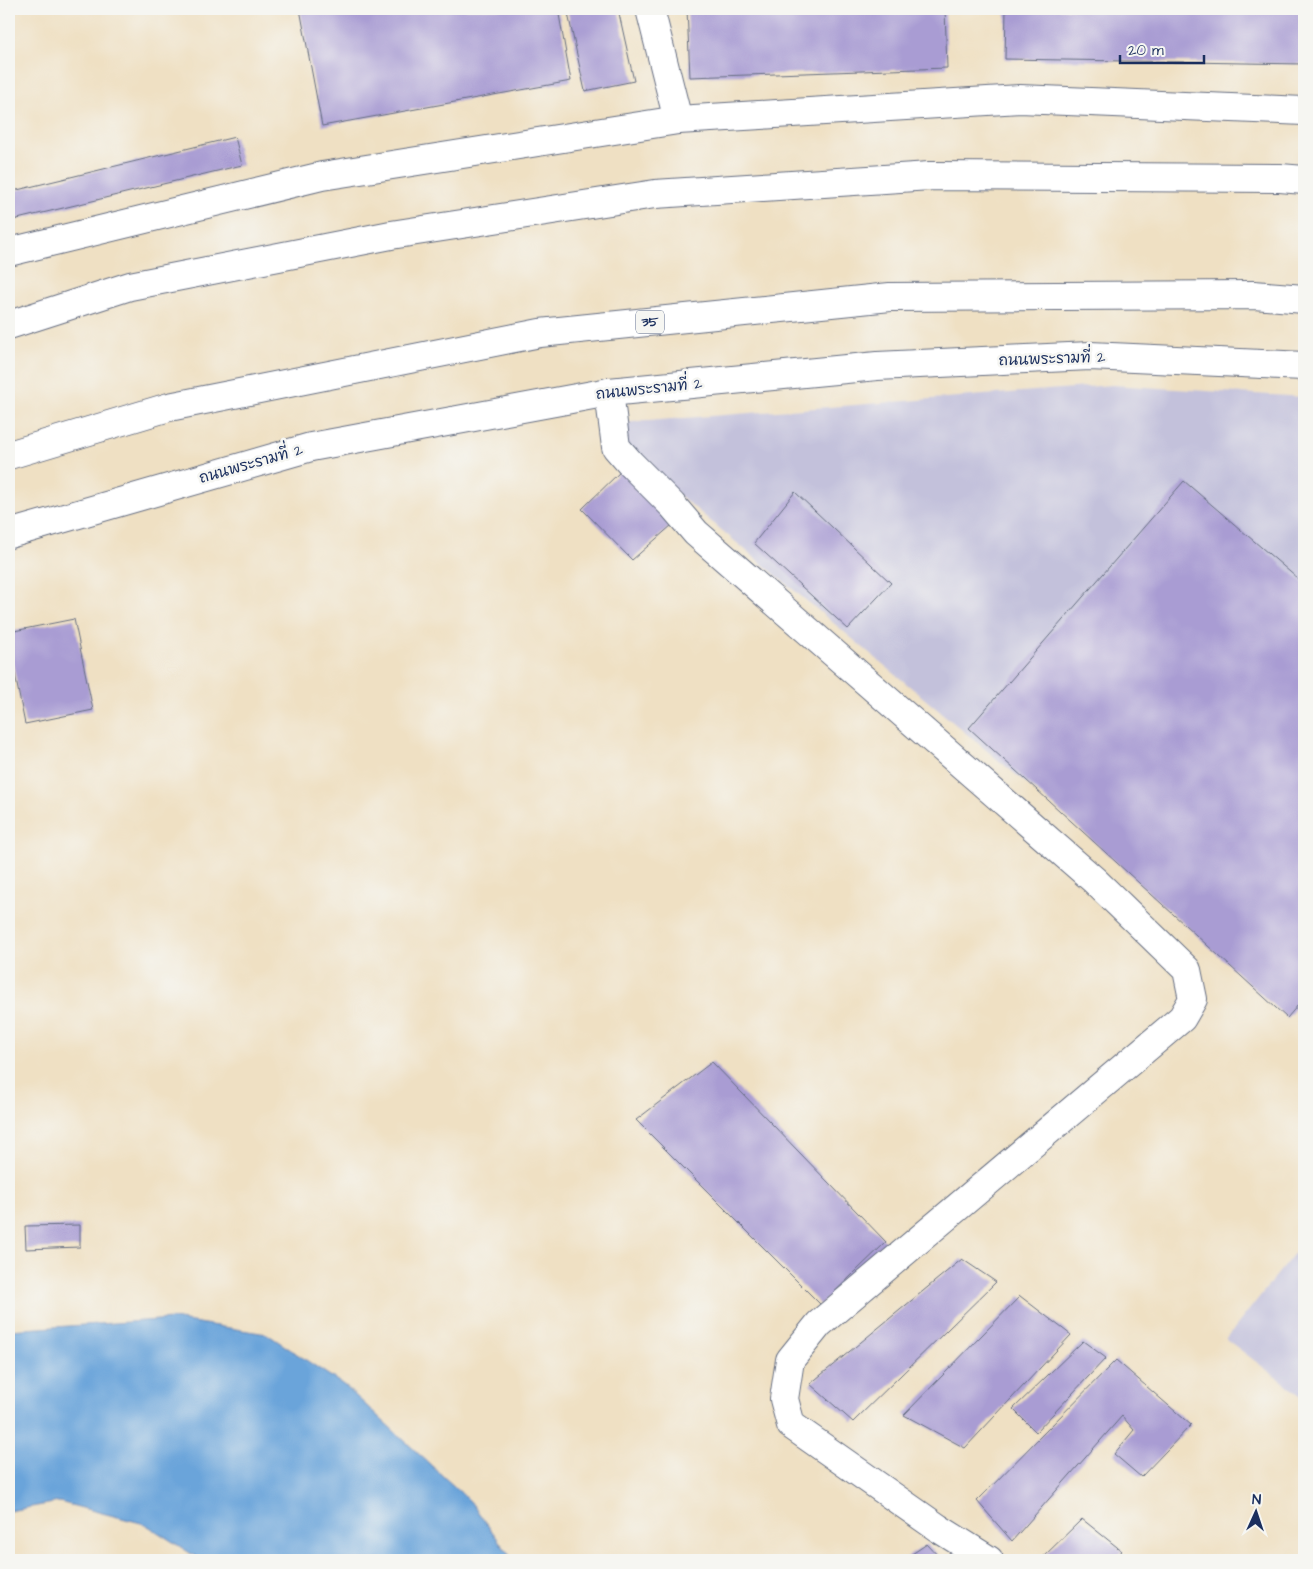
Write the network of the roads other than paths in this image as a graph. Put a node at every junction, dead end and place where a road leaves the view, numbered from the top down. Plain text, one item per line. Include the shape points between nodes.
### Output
1 (650, 9) edge
2 (1304, 111) edge
3 (678, 120) junction
4 (1304, 180) edge
5 (9, 252) edge
6 (1304, 300) edge
7 (9, 325) edge
8 (1304, 366) edge
9 (609, 392) junction
10 (9, 455) edge
11 (9, 534) edge
12 (989, 1560) edge

1 - 3 main road
2 - 3 main road via 1020,99
3 - 5 main road via 322,176
4 - 7 main road via 930,176 655,194 391,235 130,286
6 - 10 main road, 35 via 1254,295 890,297 540,333 169,407
8 - 9 main road, ถนนพระรามที่ 2 via 1090,356 877,366
9 - 11 main road, ถนนพระรามที่ 2 via 311,447
9 - 12 main road via 616,447 696,533 1094,880 1187,970 1194,999 1182,1018 819,1324 790,1360 784,1399 791,1425

